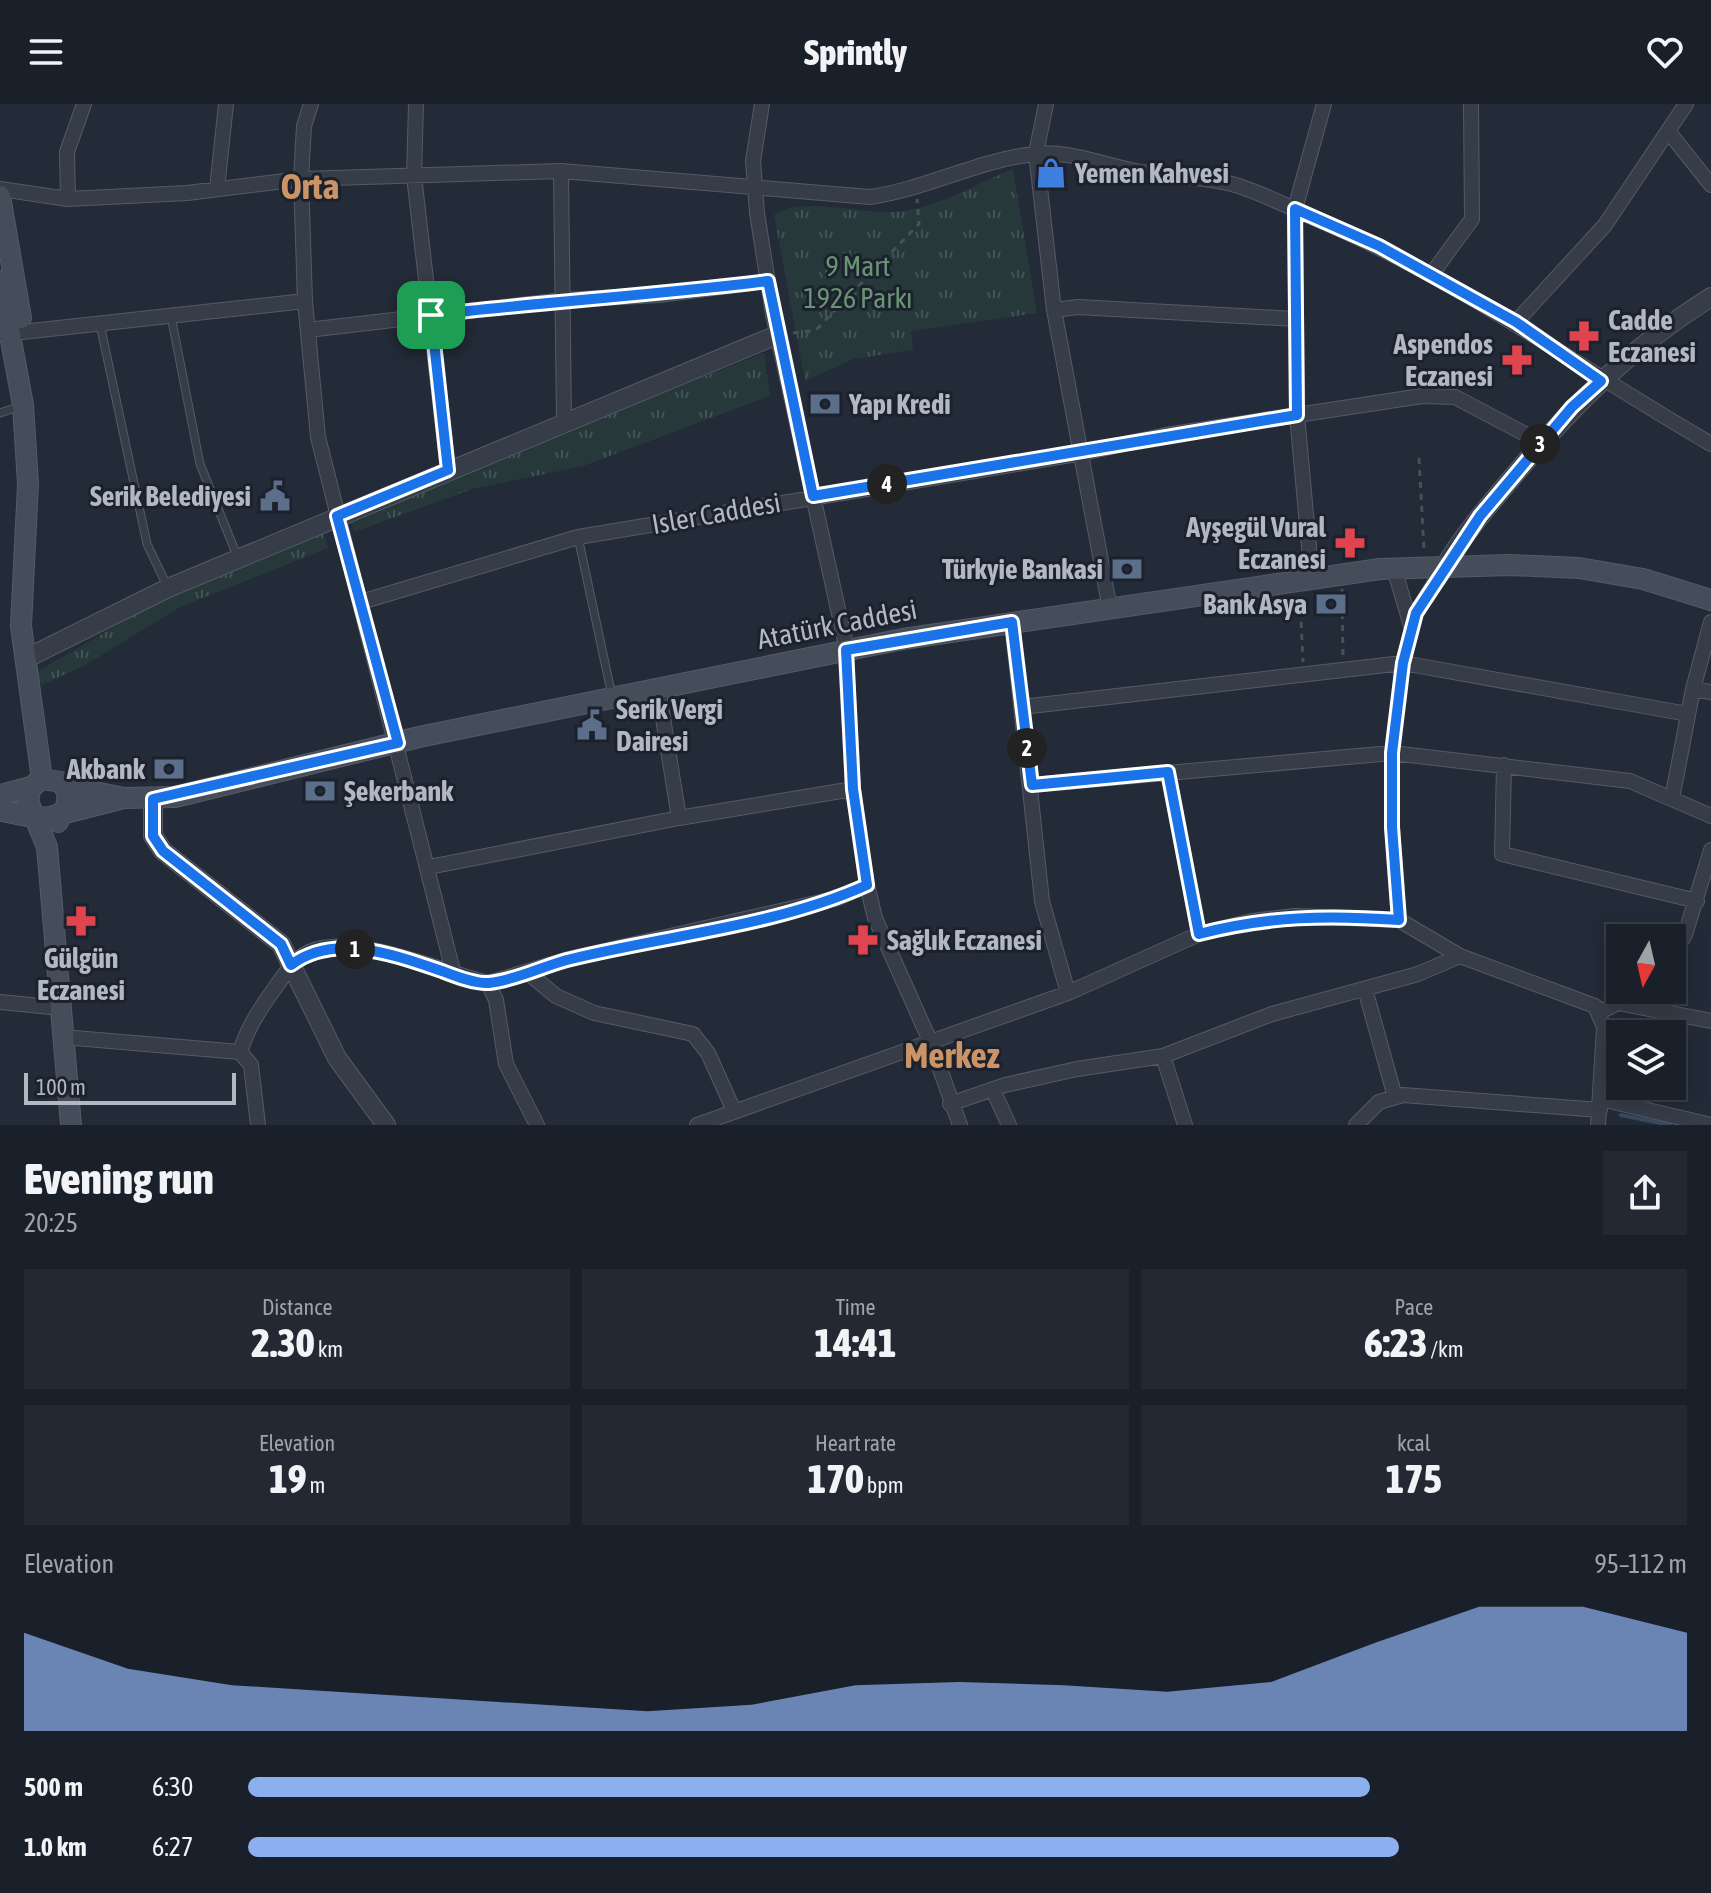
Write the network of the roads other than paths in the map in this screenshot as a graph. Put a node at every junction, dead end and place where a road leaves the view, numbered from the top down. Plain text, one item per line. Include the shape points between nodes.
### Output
1 (84, 104) edge
2 (226, 104) edge
3 (311, 104) edge
4 (416, 104) edge
5 (762, 104) edge
6 (1046, 104) edge
7 (1324, 104) edge
8 (1471, 104) edge
9 (1686, 104) edge
10 (1668, 131) junction
11 (1036, 153) junction
12 (561, 171) junction
13 (414, 176) junction
14 (301, 179) junction
15 (755, 185) junction
16 (1711, 185) edge
17 (0, 189) edge
18 (217, 189) junction
19 (0, 196) edge
20 (68, 199) junction
21 (1295, 209) junction
22 (1431, 275) junction
23 (0, 281) edge
24 (768, 281) junction
25 (1711, 297) edge
26 (563, 300) junction
27 (305, 301) junction
28 (1054, 310) junction
29 (431, 315) junction
30 (171, 316) junction
31 (1296, 319) junction
32 (1516, 322) junction
33 (100, 324) junction
34 (308, 330) junction
35 (11, 333) edge
36 (777, 335) junction
37 (1601, 381) junction
38 (23, 405) junction
39 (0, 413) edge
40 (1297, 415) junction
41 (564, 423) junction
42 (1542, 443) junction
43 (1711, 444) edge
44 (1083, 453) junction
45 (448, 470) junction
46 (813, 496) junction
47 (337, 516) junction
48 (578, 537) junction
49 (238, 558) junction
50 (1445, 566) junction
51 (1394, 568) junction
52 (1306, 581) junction
53 (168, 588) junction
54 (1711, 600) edge
55 (361, 602) junction
56 (1110, 609) junction
57 (1012, 622) junction
58 (1711, 622) edge
59 (1411, 626) junction
60 (846, 650) junction
61 (25, 659) junction
62 (1403, 663) junction
63 (658, 687) junction
64 (1693, 689) junction
65 (1711, 692) edge
66 (613, 698) junction
67 (1022, 707) junction
68 (1688, 714) junction
69 (398, 743) junction
70 (1392, 753) junction
71 (1504, 765) junction
72 (1168, 772) junction
73 (36, 783) junction
74 (1032, 785) junction
75 (65, 786) junction
76 (853, 789) junction
77 (0, 795) edge
78 (124, 798) junction
79 (153, 799) junction
80 (1672, 799) junction
81 (0, 811) edge
82 (35, 814) junction
83 (61, 814) junction
84 (1711, 816) edge
85 (679, 818) junction
86 (47, 847) junction
87 (1711, 850) edge
88 (429, 867) junction
89 (867, 885) junction
90 (1697, 901) junction
91 (1399, 920) junction
92 (1686, 932) edge
93 (1199, 934) junction
94 (1460, 956) junction
95 (291, 965) junction
96 (527, 972) junction
97 (454, 975) junction
98 (302, 983) junction
99 (488, 983) junction
100 (1365, 989) junction
101 (1068, 993) junction
102 (0, 1002) edge
103 (1611, 1004) edge
104 (1651, 1004) edge
105 (61, 1008) junction
106 (1598, 1013) junction
107 (1711, 1021) edge
108 (63, 1037) junction
109 (930, 1041) junction
110 (240, 1052) junction
111 (1163, 1056) junction
112 (993, 1090) junction
113 (1395, 1097) junction
114 (950, 1104) junction
115 (734, 1111) junction
116 (1600, 1111) edge
117 (71, 1125) edge
118 (258, 1125) edge
119 (386, 1125) edge
120 (402, 1125) edge
121 (537, 1125) edge
122 (697, 1125) edge
123 (960, 1125) edge
124 (1009, 1125) edge
125 (1185, 1125) edge
126 (1356, 1125) edge
127 (1711, 1125) edge

1 - 20 street via 67,152
2 - 18 street
3 - 14 street via 304,126
4 - 13 street
5 - 15 street via 753,161
6 - 11 street
7 - 21 street
8 - 22 street via 1472,219
9 - 10 street
10 - 16 street
10 - 32 street via 1605,225
11 - 15 street via 870,197
11 - 21 street via 1229,183
11 - 28 street
12 - 13 street
12 - 15 street
12 - 26 street
13 - 14 street
13 - 29 street
14 - 18 street
14 - 27 street
15 - 24 street
17 - 20 street
18 - 20 street
19 - 35 main road
21 - 22 street
21 - 31 street
22 - 32 street
23 - 35 main road
24 - 26 street
24 - 36 street
25 - 37 street via 1660,329
26 - 29 street
26 - 41 street
27 - 30 street
27 - 34 street
28 - 31 street
28 - 44 street
29 - 34 street
29 - 45 street
30 - 33 street
30 - 49 lane via 200,464
31 - 40 street
32 - 37 street
33 - 35 street
33 - 53 lane via 147,544
34 - 47 street via 318,437
35 - 38 main road
36 - 41 street
36 - 46 street
37 - 42 street
37 - 43 street
38 - 39 lane
38 - 61 main road via 28,484 21,626
40 - 42 street, Isler Caddesi via 1422,396 1455,397
40 - 44 street, Isler Caddesi
40 - 52 street
41 - 45 street
42 - 50 street
44 - 46 street, Isler Caddesi
44 - 56 street
45 - 47 street
46 - 48 street, Isler Caddesi
46 - 60 street
47 - 49 street
47 - 55 street
48 - 55 street, Isler Caddesi
48 - 66 lane
49 - 53 street
50 - 51 main road, Atatürk Caddesi
50 - 54 main road, Atatürk Caddesi via 1579,568 1643,579
50 - 59 street
51 - 52 main road, Atatürk Caddesi
51 - 59 street
52 - 56 main road, Atatürk Caddesi
53 - 61 street
55 - 69 street
56 - 57 main road, Atatürk Caddesi
57 - 60 main road, Atatürk Caddesi
57 - 67 street
58 - 64 street
59 - 62 street
60 - 63 main road, Atatürk Caddesi
60 - 76 street
61 - 73 main road
62 - 67 street
62 - 68 street
62 - 70 street
63 - 66 main road, Atatürk Caddesi
63 - 85 street
64 - 65 street
64 - 68 street
66 - 69 main road, Atatürk Caddesi
67 - 74 street
68 - 80 street
69 - 79 main road, Atatürk Caddesi
69 - 88 street
70 - 71 street
70 - 72 street
70 - 91 street
71 - 80 street via 1630,781
71 - 90 street via 1502,854
72 - 74 street
72 - 93 street
73 - 75 main road via 55,779
73 - 77 main road
73 - 82 main road via 28,801
74 - 101 street via 1042,901
75 - 78 main road, Atatürk Caddesi
75 - 83 main road via 69,800
76 - 85 street
76 - 89 street
78 - 79 main road, Atatürk Caddesi
78 - 83 main road, Atatürk Caddesi
79 - 95 street via 153,836 163,851 281,944
80 - 84 street
81 - 82 main road
82 - 83 main road via 48,819
82 - 86 main road
83 - 86 main road
85 - 88 street
86 - 105 main road
87 - 90 street
88 - 97 street
89 - 96 street via 838,898
89 - 109 street via 875,918
90 - 92 street
91 - 93 street via 1295,916
91 - 94 street
93 - 101 street
94 - 100 street
94 - 106 street via 1573,995
95 - 97 street via 308,953 344,948
95 - 98 street
95 - 110 street via 245,1034
96 - 99 street
96 - 115 street via 556,996 594,1013 693,1034 708,1053
97 - 99 street
98 - 119 street via 337,1058
98 - 120 street via 316,994 354,1062
99 - 121 street via 496,1000 506,1064
100 - 111 street via 1272,1014
100 - 113 street
101 - 109 street
102 - 105 street
103 - 106 street
104 - 107 street
105 - 108 main road
106 - 116 street via 1604,1027
108 - 110 street
108 - 117 main road
109 - 114 street
109 - 115 street
110 - 118 street via 251,1065
111 - 112 street via 1077,1069
111 - 125 street
112 - 114 street
112 - 124 street
113 - 116 street
113 - 126 street via 1379,1102
114 - 123 street
115 - 122 street
116 - 127 street

